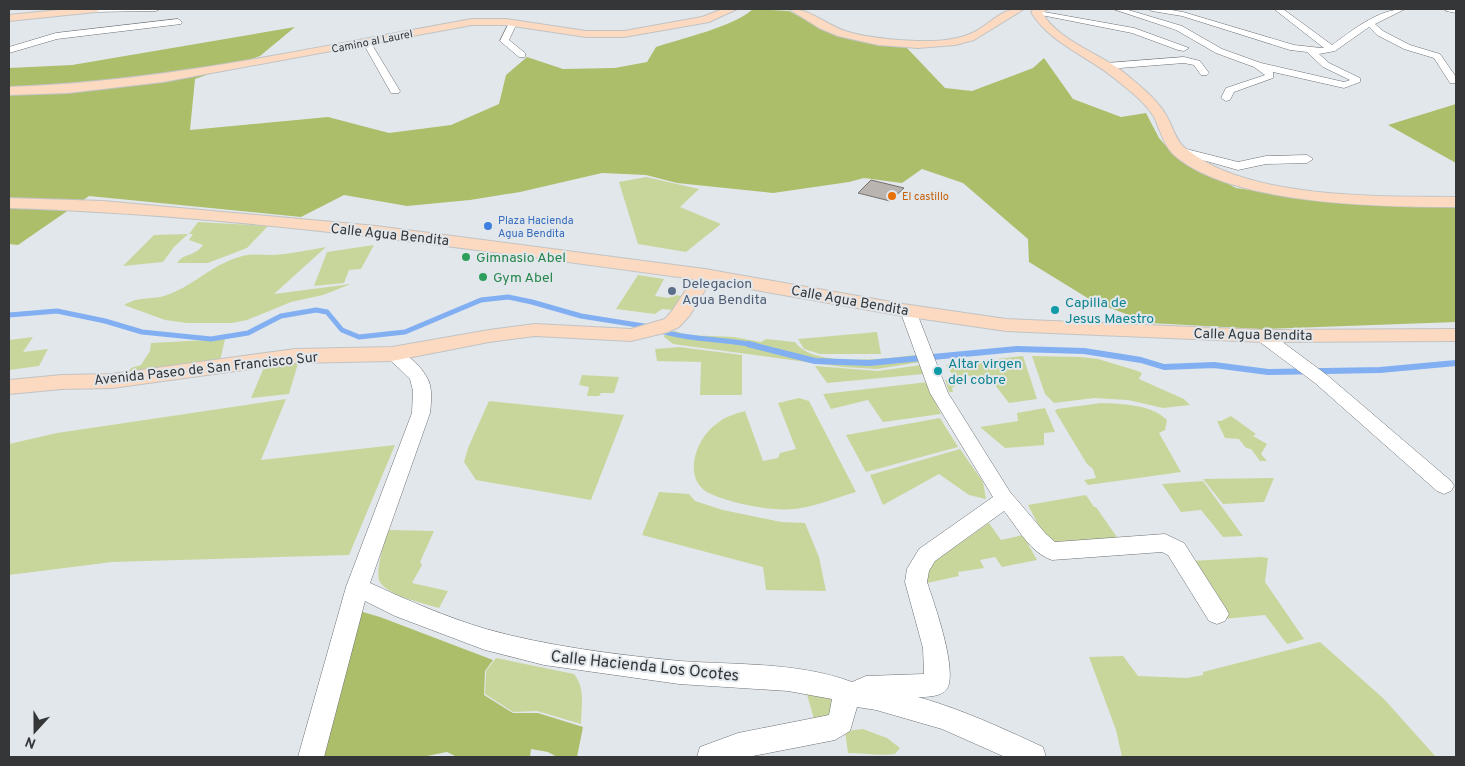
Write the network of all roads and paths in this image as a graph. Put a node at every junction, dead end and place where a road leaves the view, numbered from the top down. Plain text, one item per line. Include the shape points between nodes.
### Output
1 (93, 9) edge
2 (156, 9) edge
3 (732, 9) edge
4 (794, 9) edge
5 (1019, 9) edge
6 (1117, 9) edge
7 (1152, 9) edge
8 (1278, 9) edge
9 (1401, 9) edge
10 (1450, 9) edge
11 (146, 11) edge
12 (1039, 11) edge
13 (1456, 11) edge
14 (75, 12) junction
15 (9, 18) edge
16 (178, 22) dead end
17 (9, 23) edge
18 (513, 23) junction
19 (1369, 23) junction
20 (367, 43) junction
21 (1184, 48) dead end
22 (1332, 49) junction
23 (9, 50) edge
24 (1311, 51) junction
25 (522, 55) dead end
26 (1257, 65) junction
27 (1107, 66) junction
28 (1204, 72) dead end
29 (1454, 81) dead end
30 (9, 91) edge
31 (395, 91) dead end
32 (1226, 98) dead end
33 (1178, 150) junction
34 (1307, 159) dead end
35 (1456, 202) edge
36 (9, 203) edge
37 (705, 275) junction
38 (910, 316) dead end
39 (1456, 335) edge
40 (1263, 336) junction
41 (392, 354) junction
42 (9, 387) edge
43 (1444, 486) dead end
44 (1003, 497) junction
45 (357, 586) junction
46 (1217, 614) dead end
47 (854, 695) junction
48 (311, 757) edge
49 (710, 757) edge
50 (1033, 757) edge

1 - 11 street
1 - 14 main road
2 - 11 street
3 - 18 main road, Camino al Laurel via 705,20 624,34 586,34
4 - 5 main road via 848,36 905,44 970,38
6 - 26 street via 1179,28 1219,51
7 - 24 street via 1184,14
8 - 22 street
9 - 19 street
10 - 13 street
12 - 21 street via 1134,31 1170,46
12 - 27 main road via 1046,26
14 - 15 main road
14 - 17 main road
16 - 23 street via 56,36
18 - 20 main road, Camino al Laurel via 472,22
18 - 25 street via 504,41
19 - 22 street
19 - 29 street via 1407,47 1435,55
20 - 30 main road, Camino al Laurel via 107,86
20 - 31 street
22 - 24 street
24 - 26 street via 1326,65 1357,80 1344,85
26 - 32 street via 1270,76 1230,90
27 - 28 street via 1184,60 1196,63
27 - 33 main road via 1157,112
33 - 34 street via 1238,166 1266,160
33 - 35 main road via 1197,164 1223,176 1277,190 1355,199
36 - 37 main road, Calle Agua Bendita via 103,206 376,231
37 - 40 main road, Calle Agua Bendita via 1006,324
37 - 41 main road, Avenida Paseo de San Francisco Sur via 680,315 672,323 653,330 631,335 535,330
38 - 44 street via 939,393
39 - 40 main road, Calle Agua Bendita
40 - 43 street via 1322,379
41 - 42 main road, Avenida Paseo de San Francisco Sur via 295,356 112,381
41 - 45 street via 418,374 422,382 421,413
44 - 46 street via 1013,505 1044,547 1052,551 1165,543 1181,555
44 - 47 street via 1000,503 927,555 918,569 916,582 935,648 937,682 932,685 866,688
45 - 47 street, Calle Hacienda Los Ocotes via 403,609 485,639 544,654 680,672 788,679 836,688
45 - 48 street
47 - 49 street via 844,701 842,722 835,727 738,746
47 - 50 street, Calle Hacienda Los Ocotes via 943,717

